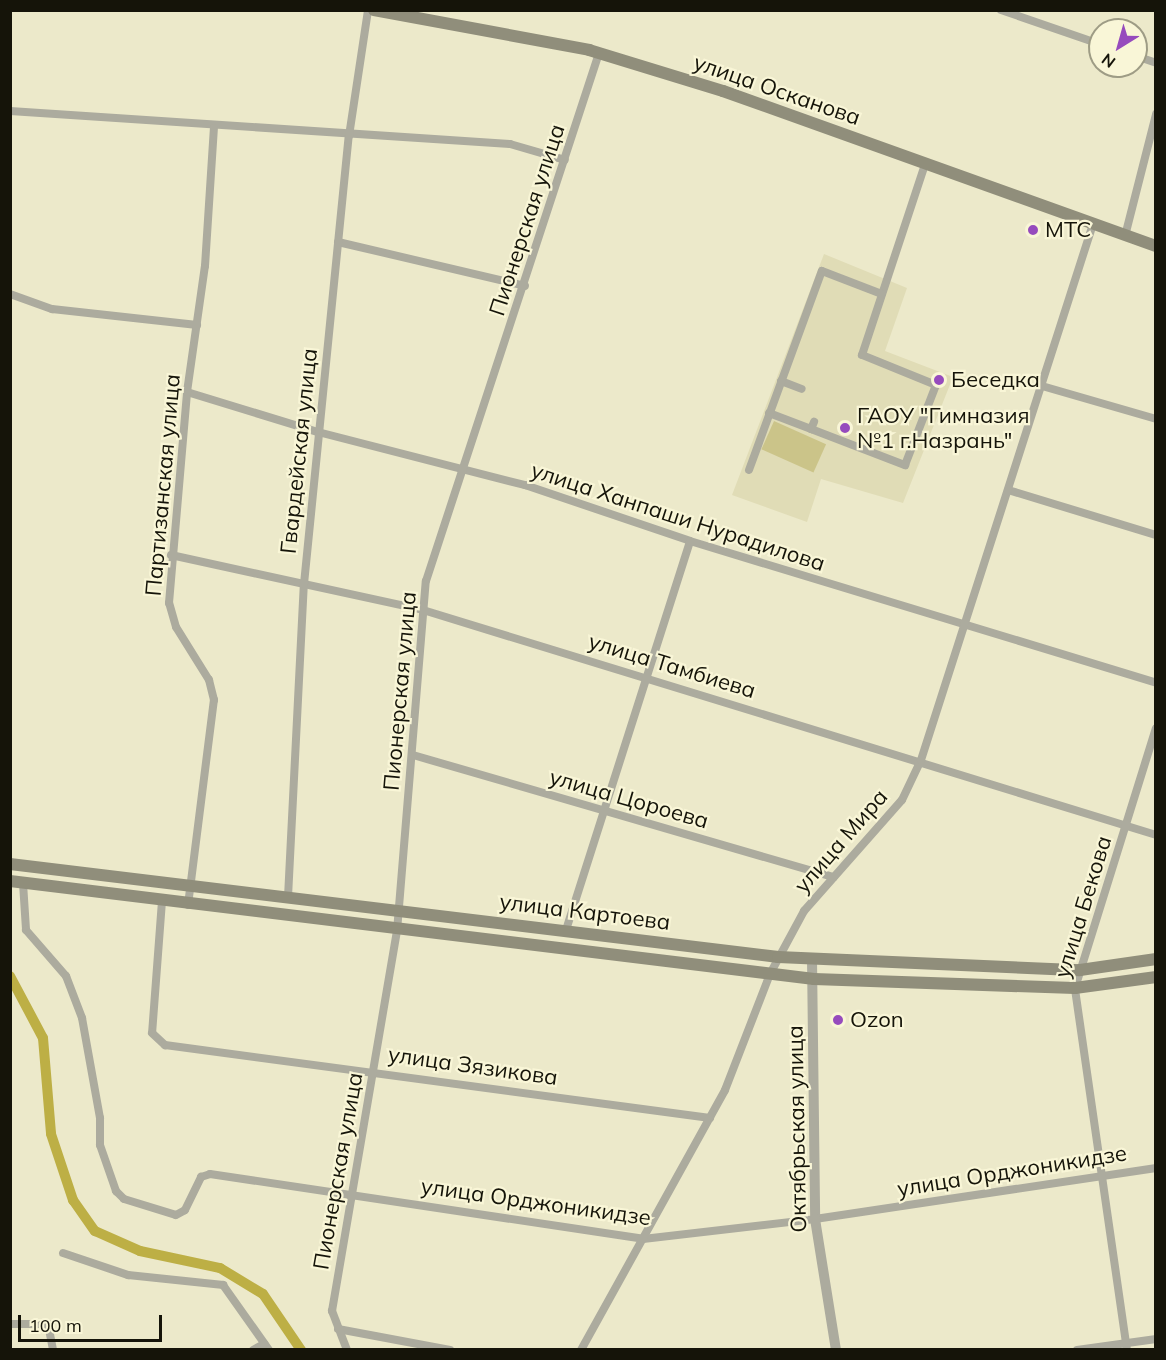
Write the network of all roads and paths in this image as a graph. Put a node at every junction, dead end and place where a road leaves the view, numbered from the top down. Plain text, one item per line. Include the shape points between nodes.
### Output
1 (368, 10) edge
2 (374, 10) edge
3 (1001, 10) edge
4 (1088, 40) edge
5 (599, 53) junction
6 (10, 111) edge
7 (1155, 114) edge
8 (214, 128) junction
9 (349, 135) junction
10 (565, 160) junction
11 (925, 165) junction
12 (1093, 224) junction
13 (1125, 236) junction
14 (338, 242) junction
15 (1155, 246) edge
16 (525, 286) junction
17 (10, 294) edge
18 (882, 294) junction
19 (197, 325) junction
20 (781, 381) junction
21 (1042, 386) junction
22 (802, 389) dead end
23 (187, 392) junction
24 (770, 413) junction
25 (1155, 419) edge
26 (318, 432) junction
27 (749, 470) dead end
28 (465, 472) junction
29 (1008, 490) junction
30 (1155, 535) edge
31 (690, 541) junction
32 (171, 555) junction
33 (304, 584) junction
34 (423, 610) junction
35 (964, 627) junction
36 (647, 677) junction
37 (1155, 683) edge
38 (1155, 728) edge
39 (413, 755) junction
40 (921, 760) junction
41 (602, 811) junction
42 (1126, 826) junction
43 (1155, 835) edge
44 (10, 864) edge
45 (834, 877) junction
46 (17, 882) edge
47 (189, 885) junction
48 (288, 897) junction
49 (162, 901) junction
50 (188, 904) junction
51 (398, 910) junction
52 (566, 930) junction
53 (397, 931) junction
54 (778, 957) junction
55 (812, 959) junction
56 (1155, 959) edge
57 (1080, 970) junction
58 (770, 974) junction
59 (1155, 977) edge
60 (814, 978) junction
61 (1075, 988) junction
62 (374, 1070) junction
63 (710, 1118) junction
64 (1155, 1167) edge
65 (1099, 1175) junction
66 (353, 1195) junction
67 (815, 1219) junction
68 (643, 1239) junction
69 (63, 1253) dead end
70 (10, 1324) edge
71 (338, 1329) junction
72 (1155, 1339) edge
73 (1126, 1346) edge
74 (266, 1347) edge
75 (53, 1350) edge
76 (253, 1350) edge
77 (347, 1350) edge
78 (450, 1350) edge
79 (581, 1350) edge
80 (836, 1350) edge
81 (1077, 1350) edge

1 - 9 street, Гвардейская улица
2 - 5 main road, улица Осканова
3 - 4 street
5 - 10 street, Пионерская улица
5 - 11 main road, улица Осканова via 723,91
6 - 8 street
7 - 13 street
8 - 9 street
8 - 19 street, Партизанская улица
9 - 10 street via 510,144
9 - 14 street, Гвардейская улица
10 - 16 street, Пионерская улица
11 - 12 main road, улица Осканова
11 - 18 street
12 - 13 main road, улица Осканова
12 - 21 street, улица Мира
13 - 15 main road, улица Осканова
14 - 16 street
14 - 26 street, Гвардейская улица
16 - 28 street, Пионерская улица
17 - 19 street via 52,309
18 - 20 street via 822,271
18 - 24 street via 862,355 936,385 905,465 813,426
19 - 23 street, Партизанская улица
20 - 22 street
20 - 24 street
21 - 25 street
21 - 29 street, улица Мира
23 - 26 street, улица Ханпаши Нурадилова
23 - 32 street, Партизанская улица
24 - 27 street
26 - 28 street, улица Ханпаши Нурадилова
26 - 33 street, Гвардейская улица
28 - 31 street, улица Ханпаши Нурадилова via 525,485
28 - 34 street, Пионерская улица via 426,581
29 - 30 street
29 - 35 street, улица Мира
31 - 35 street, улица Ханпаши Нурадилова
31 - 36 street
32 - 33 street, улица Тамбиева
32 - 47 street, Партизанская улица via 172,611 209,680 214,700
33 - 34 street, улица Тамбиева
33 - 48 street, Гвардейская улица
34 - 36 street, улица Тамбиева
34 - 39 street, Пионерская улица
35 - 37 street, улица Ханпаши Нурадилова
35 - 40 street, улица Мира
36 - 40 street, улица Тамбиева
36 - 41 street
38 - 42 street, улица Бекова
39 - 41 street, улица Цороева
39 - 51 street, Пионерская улица
40 - 42 street, улица Тамбиева
40 - 45 street, улица Мира via 902,800
41 - 45 street, улица Цороева
41 - 52 street
42 - 43 street, улица Тамбиева
42 - 57 street, улица Бекова
44 - 47 main road, улица Картоева
45 - 54 street, улица Мира via 804,911
46 - 49 main road, улица Картоева
46 - 66 street, улица Орджоникидзе via 26,930 66,976 82,1018 100,1118 100,1145 119,1196 181,1214 196,1183 210,1174
47 - 48 main road, улица Картоева
47 - 50 street, Партизанская улица
48 - 51 main road, улица Картоева
49 - 50 main road, улица Картоева
49 - 62 street, улица Зязикова via 152,1033 157,1041
50 - 53 main road, улица Картоева
51 - 52 main road, улица Картоева
51 - 53 street, Пионерская улица
52 - 54 main road, улица Картоева
53 - 58 main road, улица Картоева
53 - 62 street, Пионерская улица
54 - 55 main road, улица Картоева
54 - 58 street, улица Мира
55 - 57 main road, улица Картоева
55 - 60 street, Октябрьская улица
56 - 57 main road, улица Картоева
57 - 61 street, улица Бекова
58 - 60 main road, улица Картоева
58 - 63 street, улица Мира
59 - 61 main road, улица Картоева
60 - 61 main road, улица Картоева
60 - 67 street, Октябрьская улица
61 - 65 street, улица Бекова
62 - 63 street, улица Зязикова
62 - 66 street, Пионерская улица
63 - 68 street, улица Мира
64 - 65 street, улица Орджоникидзе
65 - 67 street, улица Орджоникидзе
65 - 73 street, улица Бекова
66 - 68 street, улица Орджоникидзе
66 - 71 street, Пионерская улица via 332,1311
67 - 68 street, улица Орджоникидзе
67 - 80 street, Октябрьская улица
68 - 79 street, улица Мира
69 - 74 street via 128,1275 223,1286
70 - 75 street via 48,1324
71 - 77 street, Пионерская улица
71 - 78 street
72 - 73 street
73 - 81 street
74 - 76 street

